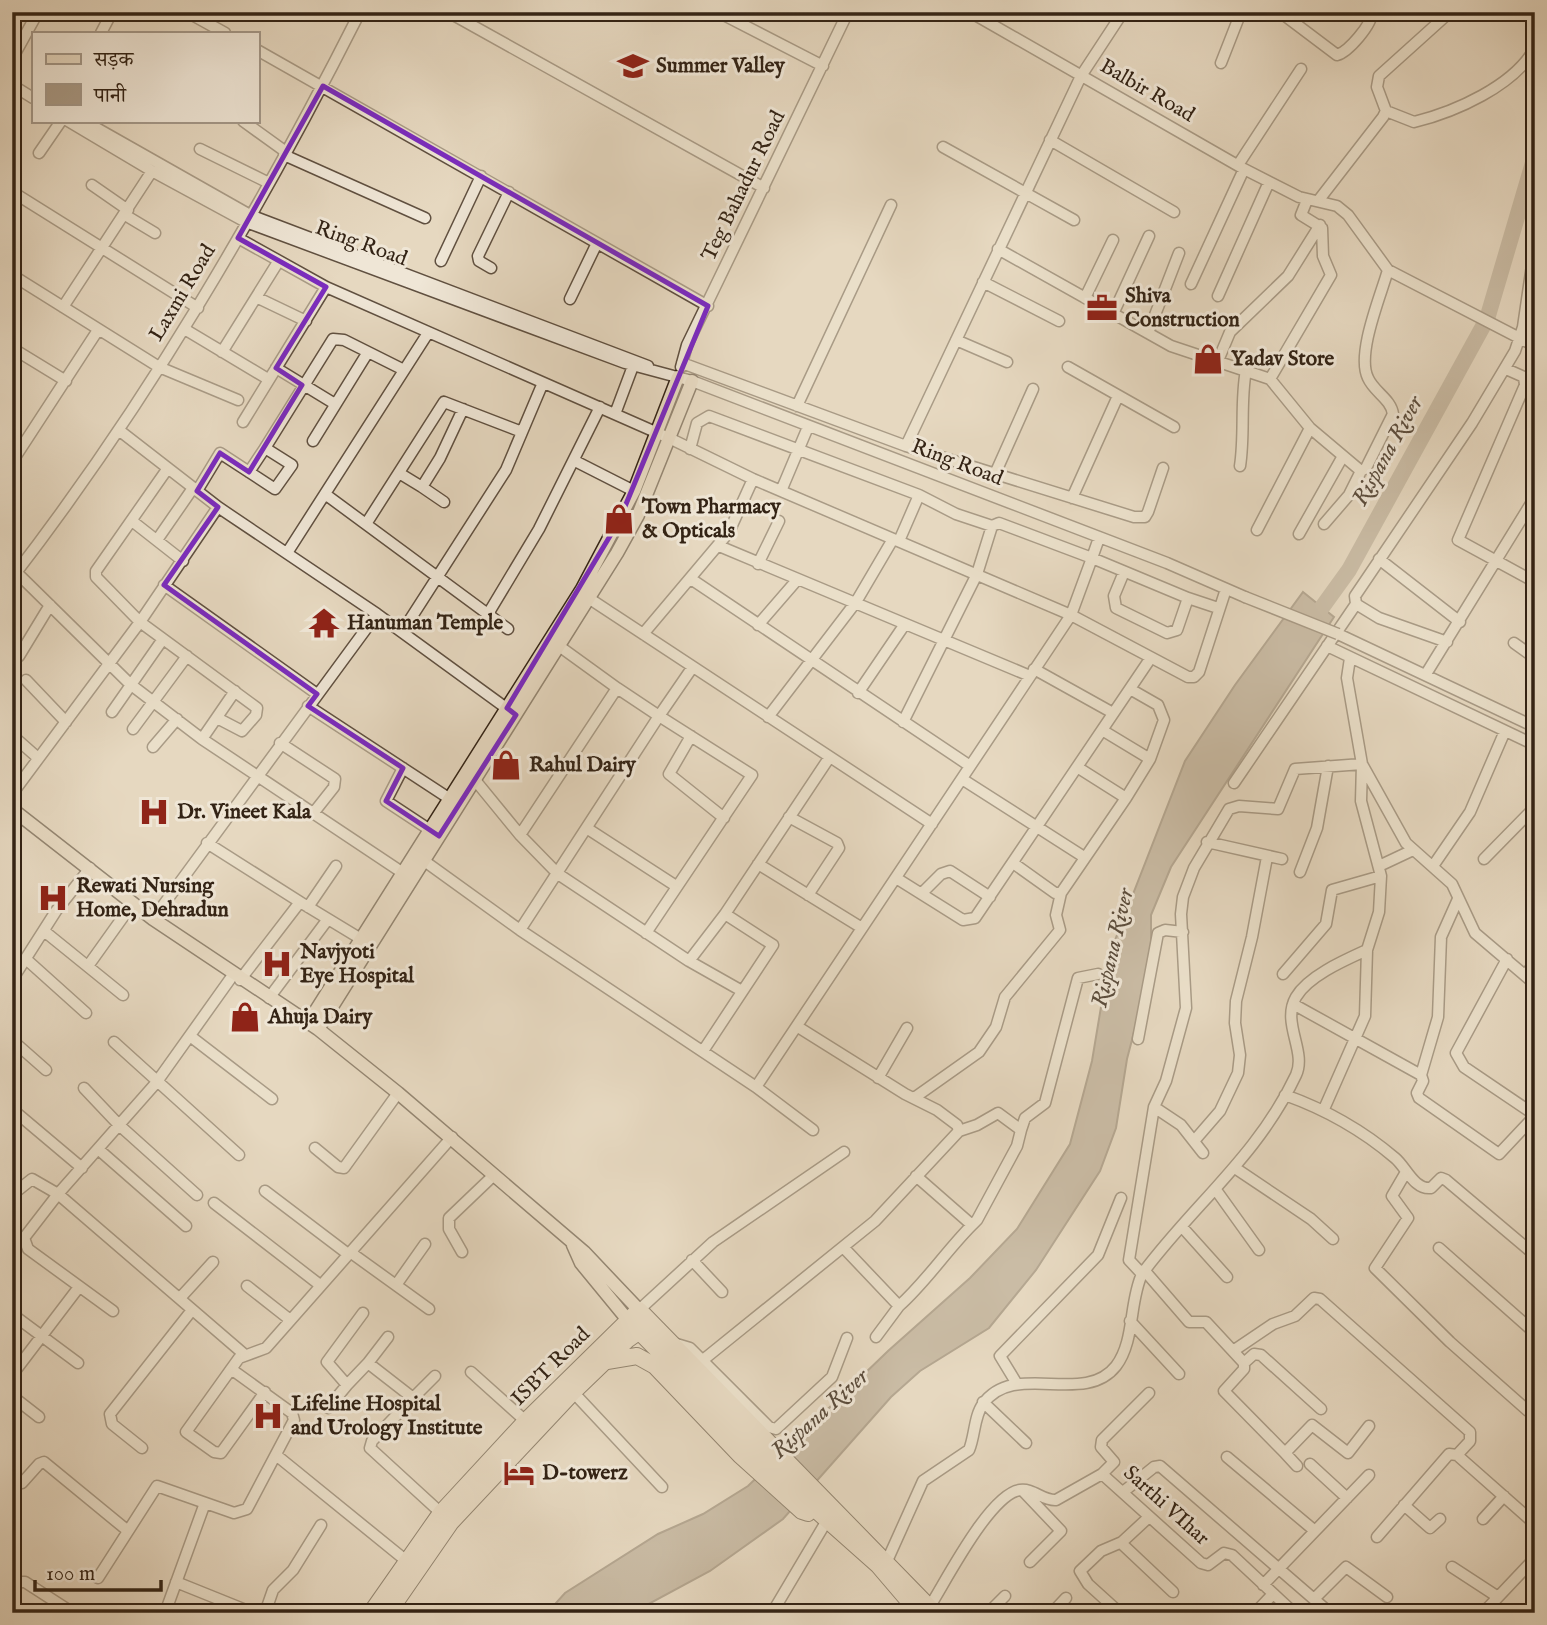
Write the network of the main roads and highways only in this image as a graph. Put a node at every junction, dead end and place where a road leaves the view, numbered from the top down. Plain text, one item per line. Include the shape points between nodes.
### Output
1 (678, 377) road end
2 (692, 381) road end
3 (664, 436) junction
4 (511, 711) junction
5 (14, 814) edge
6 (434, 833) junction
7 (313, 1026) junction
8 (633, 1314) junction
9 (652, 1322) junction
10 (638, 1332) junction
11 (604, 1361) junction
12 (692, 1367) junction
13 (531, 1427) junction
14 (817, 1507) junction
15 (928, 1611) edge
16 (371, 1613) edge
17 (388, 1613) edge

1 - 3 main road
2 - 3 main road
3 - 4 main road
3 - 4 main road via 638,515 590,599
4 - 6 main road via 450,799
4 - 6 main road via 475,780
5 - 7 main road via 153,919
6 - 7 main road via 361,939
6 - 7 main road via 423,860
7 - 8 main road via 452,1137 572,1244 581,1263
8 - 9 highway
8 - 10 highway
8 - 13 highway, ISBT Road
9 - 10 highway
9 - 12 highway
10 - 11 highway
10 - 12 highway
11 - 13 highway
11 - 14 highway via 637,1356 654,1366 740,1455
12 - 14 highway
13 - 16 highway, ISBT Road via 441,1513
13 - 17 highway via 452,1522
14 - 15 highway
14 - 15 highway via 887,1561

